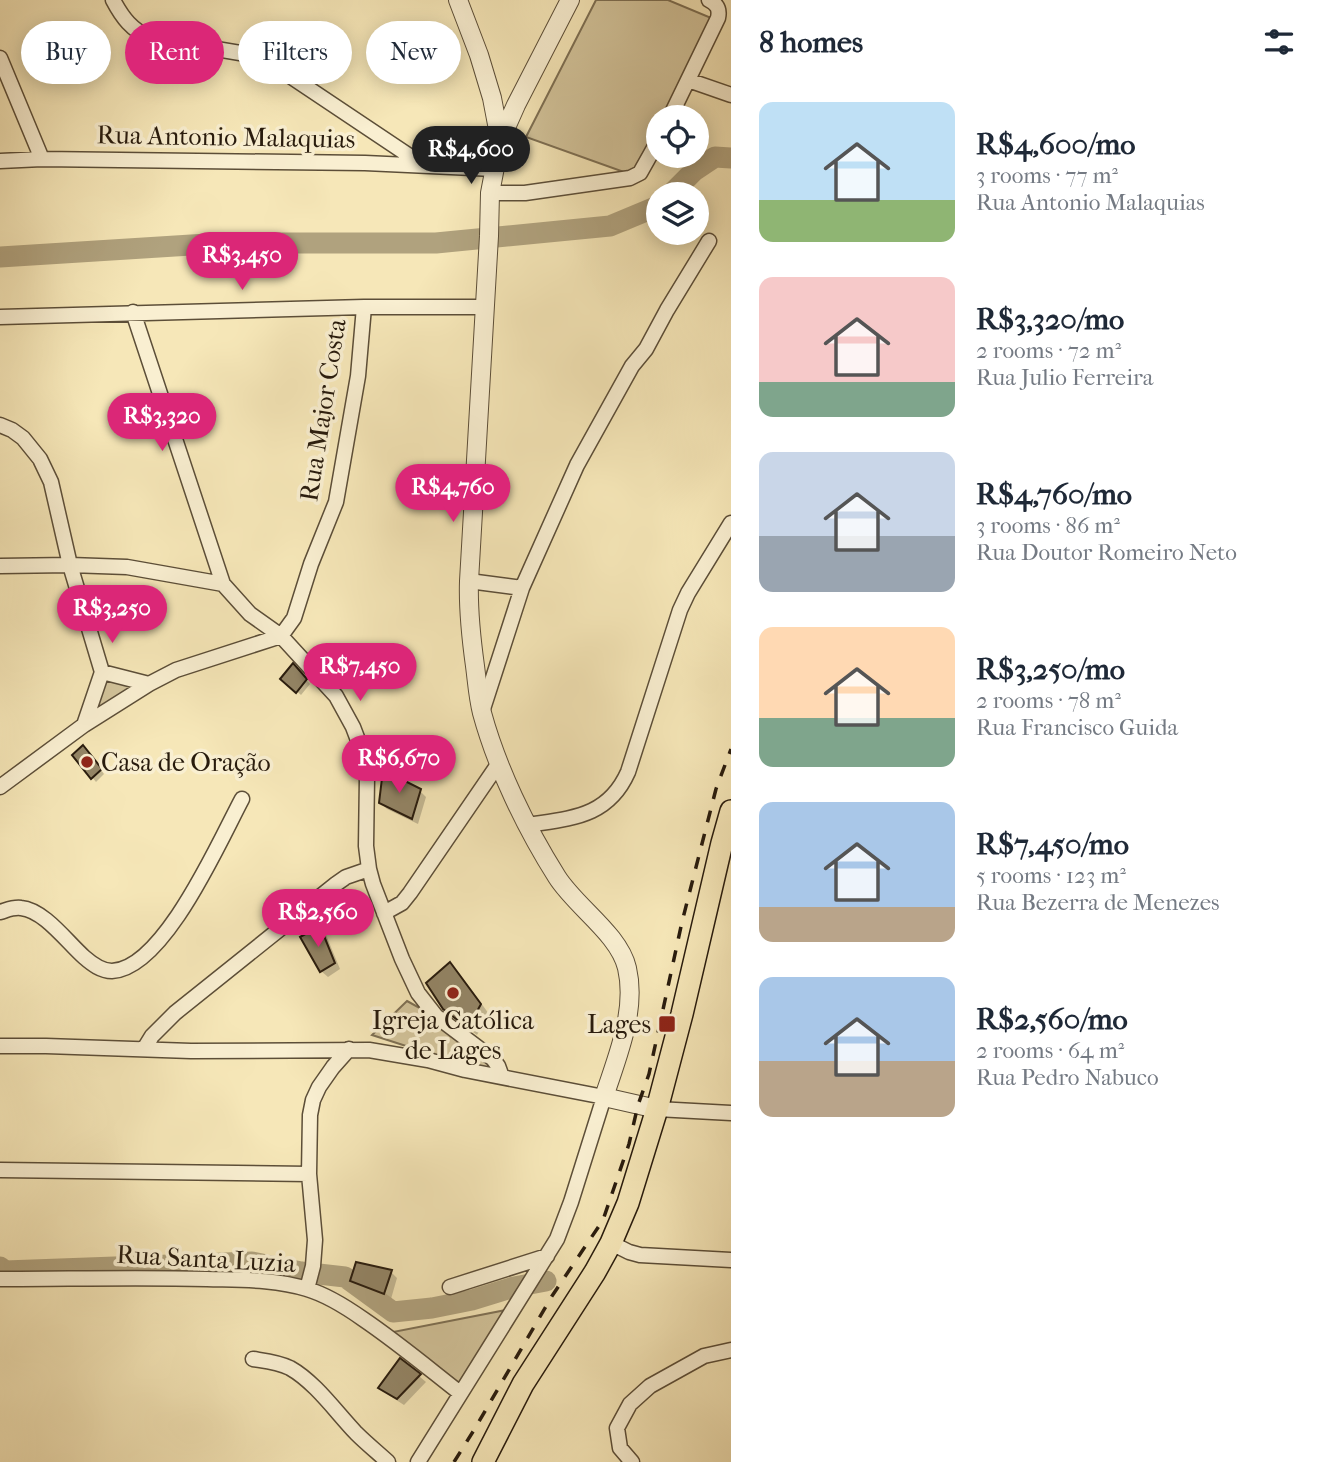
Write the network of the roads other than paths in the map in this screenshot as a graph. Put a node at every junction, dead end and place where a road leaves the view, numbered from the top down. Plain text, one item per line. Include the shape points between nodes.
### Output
1 (113, 0) edge
2 (458, 0) edge
3 (570, 0) edge
4 (709, 0) edge
5 (0, 58) edge
6 (688, 80) junction
7 (731, 95) edge
8 (676, 105) edge
9 (500, 141) junction
10 (42, 159) junction
11 (0, 161) edge
12 (646, 162) edge
13 (424, 166) junction
14 (494, 169) junction
15 (490, 193) junction
16 (707, 245) edge
17 (364, 307) junction
18 (484, 307) junction
19 (134, 312) junction
20 (0, 317) edge
21 (0, 425) edge
22 (731, 523) edge
23 (70, 565) junction
24 (0, 566) edge
25 (469, 581) junction
26 (223, 584) junction
27 (522, 588) junction
28 (281, 636) junction
29 (102, 672) junction
30 (149, 684) junction
31 (482, 712) junction
32 (84, 724) junction
33 (499, 763) junction
34 (0, 787) edge
35 (242, 799) dead end
36 (731, 811) edge
37 (528, 825) junction
38 (726, 844) edge
39 (369, 869) junction
40 (0, 912) edge
41 (384, 912) junction
42 (0, 1046) edge
43 (144, 1049) junction
44 (349, 1049) junction
45 (502, 1077) junction
46 (604, 1097) junction
47 (657, 1109) junction
48 (731, 1112) edge
49 (0, 1170) edge
50 (309, 1174) junction
51 (611, 1243) junction
52 (547, 1256) junction
53 (731, 1260) edge
54 (0, 1279) edge
55 (308, 1285) junction
56 (450, 1287) dead end
57 (731, 1350) edge
58 (253, 1359) dead end
59 (460, 1393) junction
60 (388, 1462) edge
61 (418, 1462) edge
62 (483, 1462) edge
63 (632, 1462) edge

1 - 13 street via 134,29 151,38 263,60
2 - 9 street via 479,55
3 - 9 street
4 - 6 street via 719,12
5 - 10 street
6 - 7 street
6 - 8 street
9 - 14 street
10 - 11 street, Rua Antonio Malaquias
10 - 13 street, Rua Antonio Malaquias
12 - 15 street via 631,178 525,193
13 - 14 street, Rua Antonio Malaquias
14 - 15 street
15 - 18 street
16 - 27 street via 577,465
17 - 18 street
17 - 19 street
17 - 28 street, Rua Major Costa via 358,376 336,502 297,611
18 - 25 street
19 - 20 street
19 - 26 street
21 - 23 street via 23,438 40,459 51,482
22 - 37 street via 680,610 621,786 587,813
23 - 24 street
23 - 26 street via 127,567
23 - 29 street
25 - 27 street
25 - 31 street via 470,634
26 - 28 street via 250,614
27 - 31 street
28 - 30 street via 176,670
28 - 39 street via 336,696 364,756
29 - 30 street
29 - 32 street
30 - 32 street
31 - 33 street
32 - 34 street
33 - 37 street
33 - 41 street via 410,894
35 - 40 street via 178,917 145,954 119,970 93,964 39,915 24,908
36 - 38 main road
37 - 46 street via 557,877 619,947 626,965 629,1005
38 - 47 main road
39 - 41 street
39 - 43 street via 346,877 250,952 163,1024
41 - 45 street via 423,1000 436,1016 493,1059
42 - 43 street
43 - 44 street
44 - 45 street
44 - 50 street via 313,1100
45 - 46 street
46 - 47 street
46 - 52 street via 565,1220
47 - 48 street
47 - 51 main road
49 - 50 street
50 - 55 street via 315,1240
51 - 53 street via 640,1255
51 - 62 main road via 523,1384
52 - 56 street
52 - 59 street
54 - 55 street, Rua Santa Luzia
55 - 59 street, Rua Santa Luzia via 380,1331
57 - 63 street via 683,1367 650,1386 631,1404 617,1428 620,1448
58 - 60 street via 298,1373
59 - 61 street

